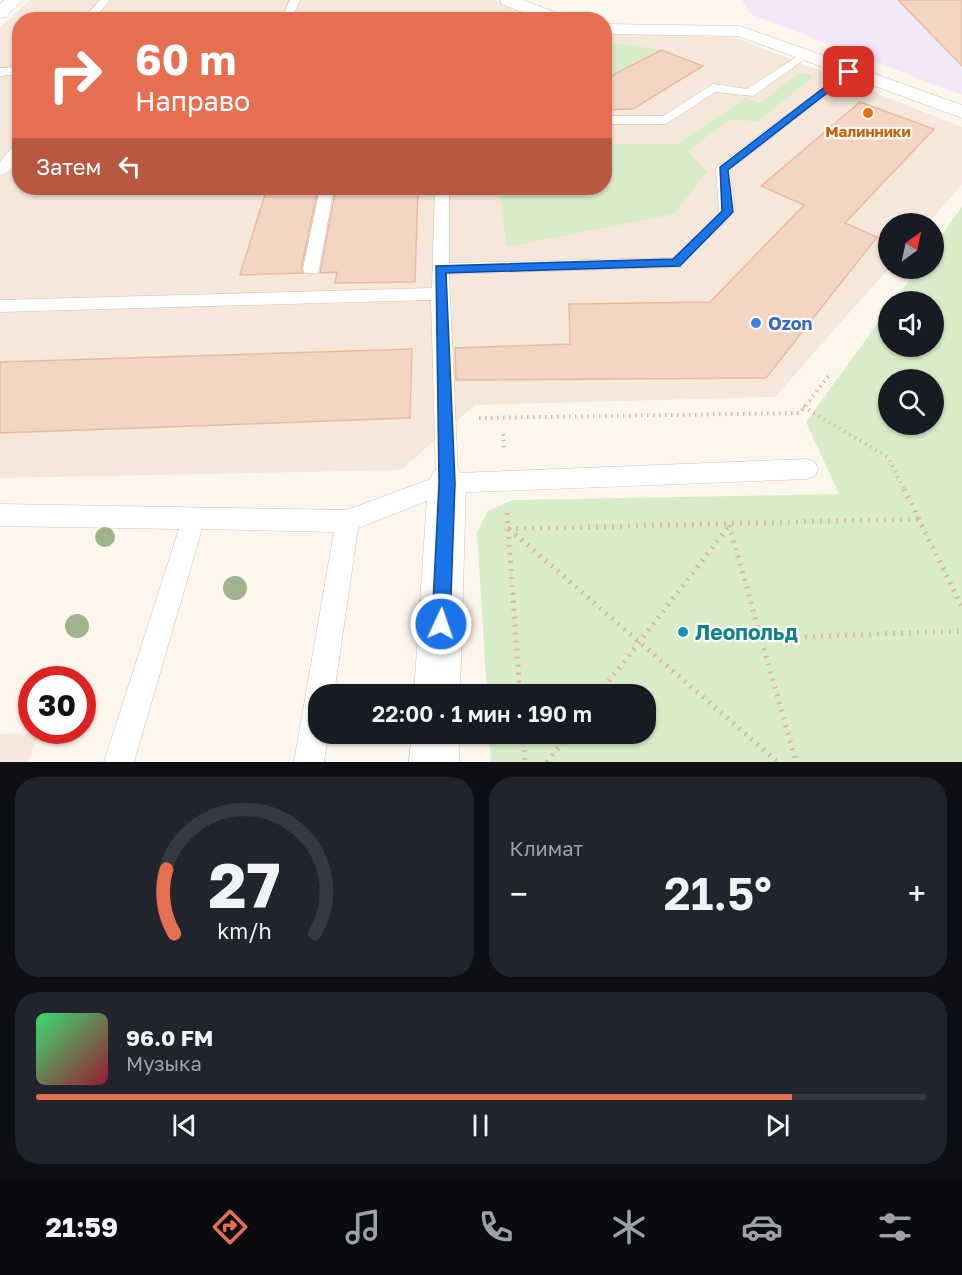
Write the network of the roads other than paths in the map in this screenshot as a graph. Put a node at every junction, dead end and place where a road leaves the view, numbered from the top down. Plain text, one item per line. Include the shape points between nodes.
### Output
1 (15, 0) edge
2 (105, 0) edge
3 (508, 0) edge
4 (94, 12) edge
5 (539, 12) edge
6 (0, 13) edge
7 (612, 28) edge
8 (804, 55) junction
9 (849, 72) junction
10 (962, 112) edge
11 (612, 120) edge
12 (12, 157) edge
13 (0, 171) edge
14 (326, 195) edge
15 (442, 195) edge
16 (312, 269) dead end
17 (440, 269) junction
18 (440, 294) junction
19 (0, 306) edge
20 (807, 469) dead end
21 (447, 483) junction
22 (0, 515) edge
23 (194, 518) junction
24 (347, 521) junction
25 (322, 684) edge
26 (437, 684) edge
27 (312, 744) edge
28 (435, 744) edge
29 (119, 762) edge
30 (309, 762) edge
31 (434, 762) edge

1 - 6 street
2 - 4 lane
3 - 5 street
7 - 8 street via 740,31
8 - 9 street
8 - 11 lane via 749,93 713,88 666,120
9 - 10 street
9 - 17 lane via 723,170 727,212 676,263
12 - 13 lane
14 - 16 lane
15 - 17 lane
17 - 18 lane
18 - 19 lane
18 - 21 lane
20 - 21 lane
21 - 24 lane
21 - 26 street
22 - 23 lane
23 - 24 lane
23 - 29 lane
24 - 25 lane
27 - 30 lane
28 - 31 street

